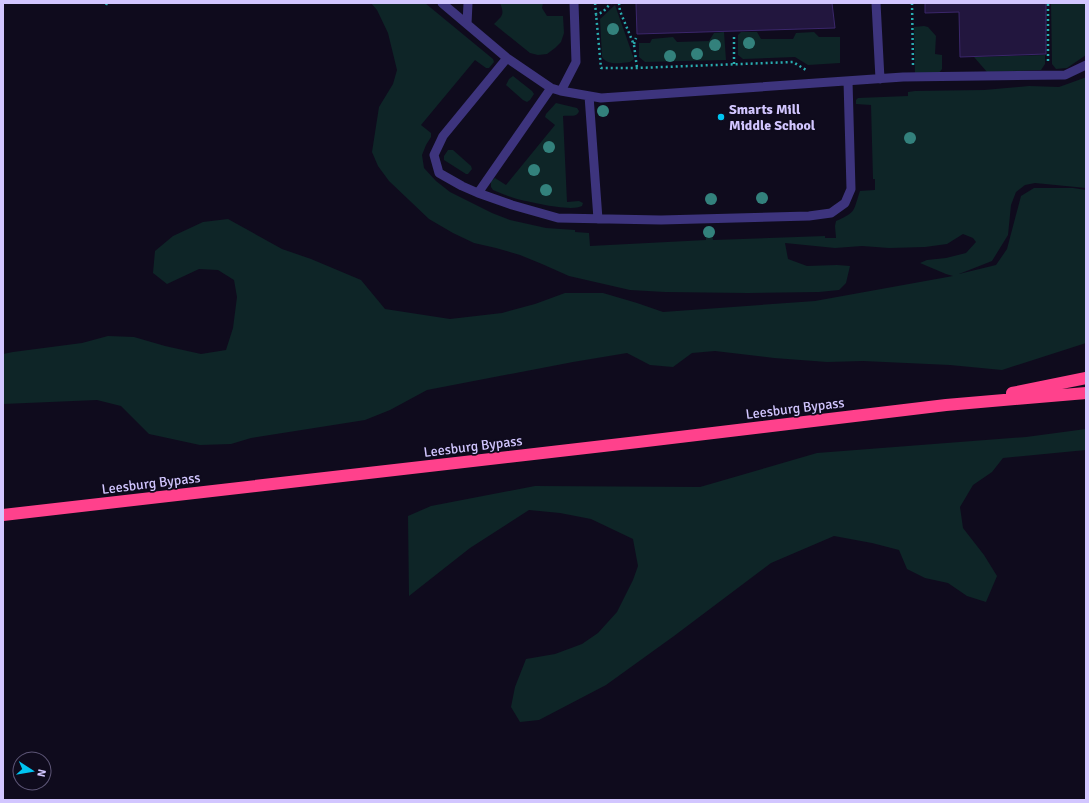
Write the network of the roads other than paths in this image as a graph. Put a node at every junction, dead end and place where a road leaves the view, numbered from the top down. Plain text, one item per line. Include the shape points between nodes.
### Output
1 (442, 3) edge
2 (468, 3) edge
3 (574, 3) edge
4 (876, 3) edge
5 (467, 24) junction
6 (507, 58) junction
7 (1086, 65) edge
8 (880, 79) junction
9 (848, 81) junction
10 (551, 88) junction
11 (561, 91) junction
12 (589, 96) junction
13 (478, 193) junction
14 (598, 219) junction
15 (1086, 378) edge
16 (1086, 393) edge
17 (946, 405) junction
18 (3, 515) edge

1 - 5 lane
2 - 5 lane
3 - 11 lane via 576,62
4 - 8 lane
5 - 6 lane
6 - 10 lane
6 - 13 lane via 444,136 434,155 440,173
7 - 8 lane via 1065,75
8 - 9 lane
9 - 12 lane via 601,98
9 - 14 lane via 850,188 845,203 831,213 809,216 661,220
10 - 11 lane
10 - 13 lane
11 - 12 lane
12 - 14 lane
13 - 14 lane via 558,218
15 - 17 highway, Leesburg Bypass
16 - 17 highway, Leesburg Bypass
17 - 18 highway, Leesburg Bypass

